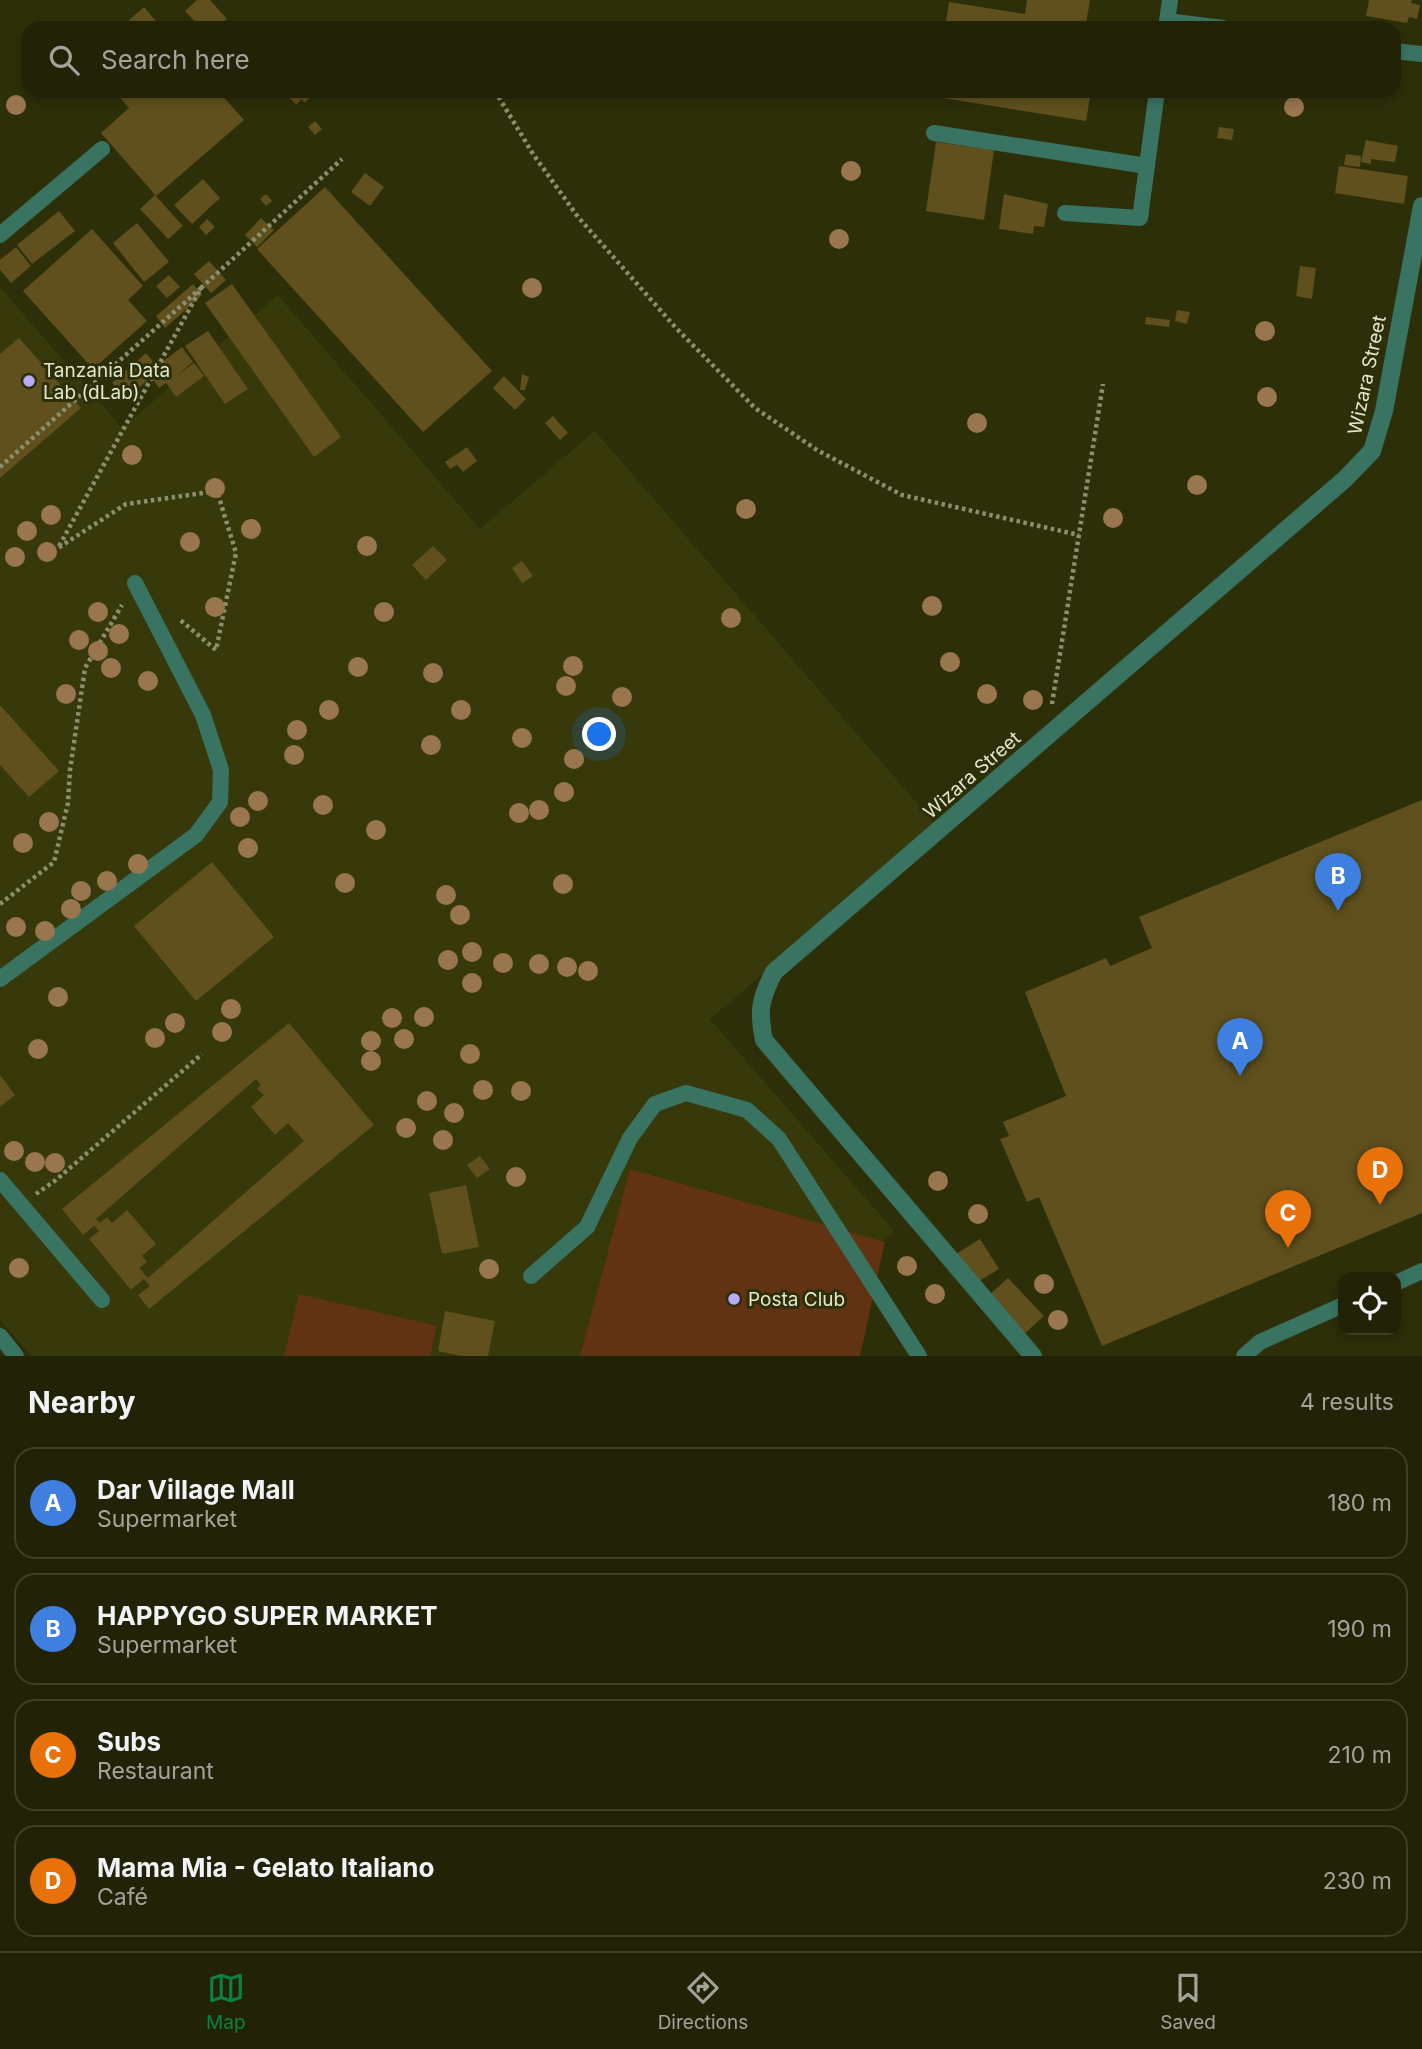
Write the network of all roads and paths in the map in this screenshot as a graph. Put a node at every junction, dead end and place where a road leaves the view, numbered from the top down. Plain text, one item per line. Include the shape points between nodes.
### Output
1 (1170, 0) edge
2 (1166, 21) edge
3 (1401, 52) edge
4 (1422, 54) edge
5 (499, 98) edge
6 (1156, 98) edge
7 (934, 133) dead end
8 (102, 149) dead end
9 (342, 159) dead end
10 (1147, 166) junction
11 (1422, 206) edge
12 (1065, 213) dead end
13 (0, 236) edge
14 (201, 288) junction
15 (1103, 384) dead end
16 (0, 467) edge
17 (1079, 535) junction
18 (135, 583) joint
19 (176, 617) dead end
20 (1046, 739) junction
21 (0, 904) edge
22 (0, 979) edge
23 (202, 1054) dead end
24 (0, 1180) edge
25 (21, 1205) junction
26 (1422, 1271) edge
27 (531, 1276) dead end
28 (1401, 1281) edge
29 (103, 1300) dead end
30 (1338, 1308) edge
31 (0, 1336) edge
32 (16, 1356) edge
33 (919, 1356) edge
34 (1033, 1356) edge
35 (1244, 1356) edge

1 - 2 lane
3 - 4 lane
5 - 17 path via 578,217 676,328 755,408 817,450 902,495
6 - 10 lane
7 - 10 lane
8 - 13 lane
9 - 14 path
10 - 12 lane via 1140,218
11 - 20 street, Wizara Street via 1384,411 1372,451
14 - 16 path
14 - 19 path via 58,548 126,505 217,491 236,553 216,650
15 - 17 path
17 - 20 path
18 - 21 path via 85,668 68,803 54,862
18 - 22 lane via 203,715 221,769 220,802 196,835
20 - 34 street, Wizara Street via 774,972 763,993 760,1017 764,1040
23 - 25 path
24 - 25 lane
25 - 29 lane
26 - 28 lane
27 - 33 lane via 587,1227 630,1138 655,1104 686,1093 747,1110 779,1139
30 - 35 lane via 1260,1342
31 - 32 lane

